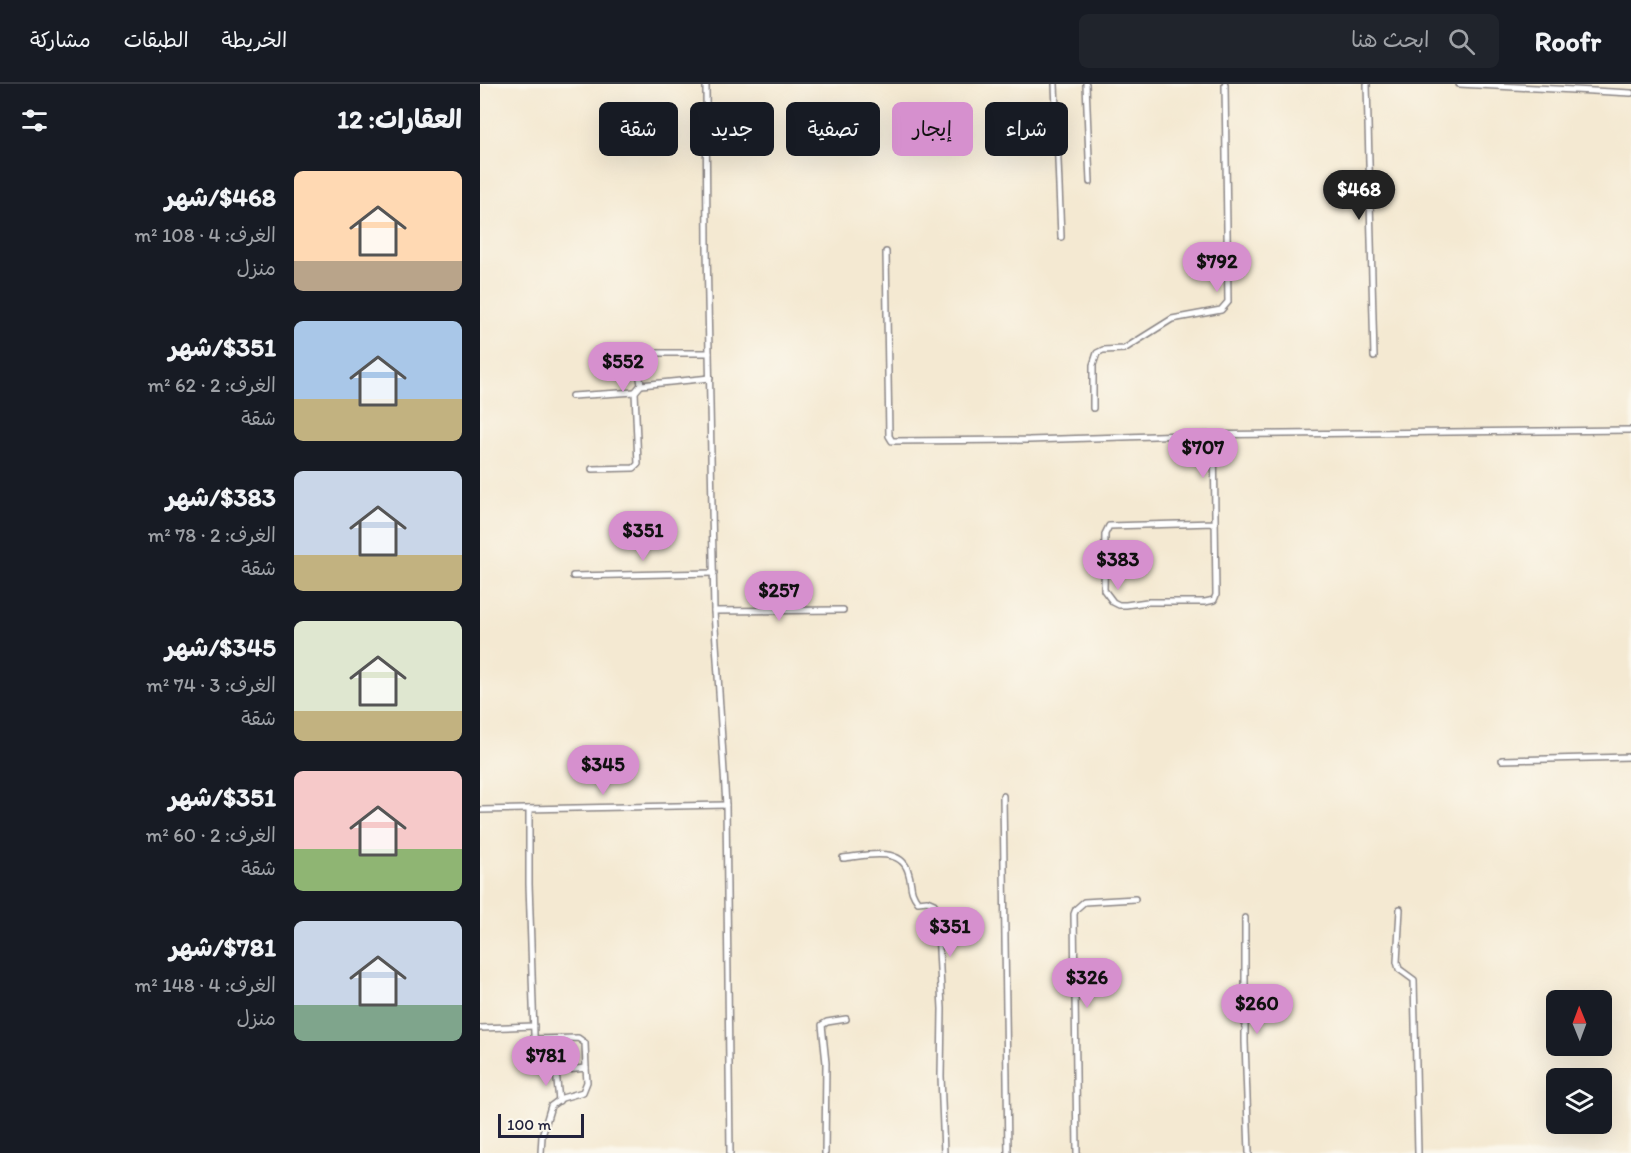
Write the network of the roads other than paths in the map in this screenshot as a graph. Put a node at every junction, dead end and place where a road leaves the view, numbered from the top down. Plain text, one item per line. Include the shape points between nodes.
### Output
1 (706, 84) edge
2 (1054, 84) edge
3 (1086, 84) edge
4 (1225, 84) edge
5 (1367, 84) edge
6 (1459, 84) edge
7 (1468, 84) edge
8 (1568, 87) edge
9 (1631, 93) edge
10 (1090, 182) dead end
11 (1061, 237) dead end
12 (885, 252) dead end
13 (710, 353) junction
14 (1374, 357) dead end
15 (710, 378) junction
16 (641, 385) junction
17 (635, 392) junction
18 (572, 396) dead end
19 (1093, 408) dead end
20 (1631, 430) edge
21 (1214, 435) junction
22 (592, 469) dead end
23 (1214, 523) junction
24 (714, 573) junction
25 (573, 576) dead end
26 (714, 610) junction
27 (843, 610) dead end
28 (1631, 758) edge
29 (1502, 760) dead end
30 (1003, 796) dead end
31 (726, 806) junction
32 (529, 808) junction
33 (480, 810) edge
34 (843, 858) dead end
35 (1135, 899) dead end
36 (1401, 909) dead end
37 (1245, 918) dead end
38 (846, 1020) dead end
39 (534, 1026) junction
40 (480, 1028) edge
41 (534, 1039) junction
42 (586, 1068) junction
43 (556, 1071) junction
44 (559, 1101) junction
45 (541, 1153) edge
46 (730, 1153) edge
47 (825, 1153) edge
48 (944, 1153) edge
49 (1008, 1153) edge
50 (1077, 1153) edge
51 (1249, 1153) edge
52 (1418, 1153) edge

1 - 13 street
2 - 11 street
3 - 10 street
4 - 19 street via 1228,302 1221,310 1172,319 1124,349 1097,353 1093,365
5 - 14 street
6 - 7 street
7 - 8 street
8 - 9 street
12 - 21 street via 892,441
13 - 15 street
13 - 16 street via 644,353 638,362
15 - 16 street
15 - 24 street
16 - 17 street
17 - 18 street
17 - 22 street via 638,464 634,468
20 - 21 street
21 - 23 street
23 - 23 street via 1214,600 1119,605 1107,597 1104,566 1109,526
24 - 25 street
24 - 26 street
26 - 27 street
26 - 31 street
28 - 29 street
30 - 49 street
31 - 32 street
31 - 46 street
32 - 33 street
32 - 39 street
34 - 48 street via 898,858 908,869 911,893 918,902 927,901 937,910
35 - 50 street via 1084,902 1074,914
36 - 52 street via 1397,962 1399,969 1414,980
37 - 51 street
38 - 47 street via 822,1024 826,1063
39 - 40 street
39 - 41 street
41 - 42 street via 582,1040
41 - 43 street via 535,1064
42 - 43 street
42 - 44 street via 583,1092
43 - 44 street
44 - 45 street via 551,1106

